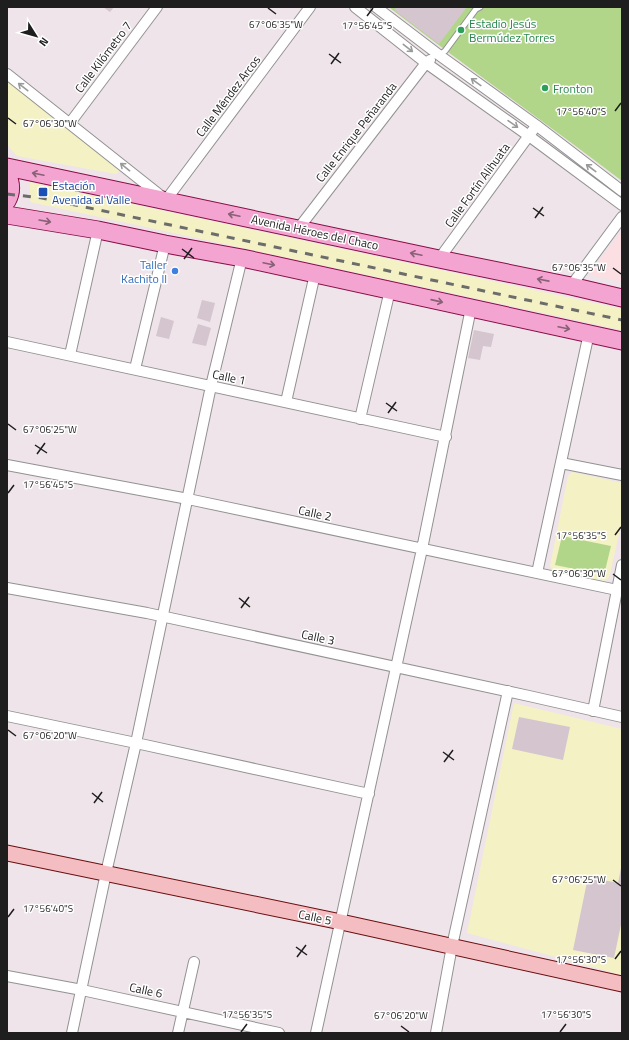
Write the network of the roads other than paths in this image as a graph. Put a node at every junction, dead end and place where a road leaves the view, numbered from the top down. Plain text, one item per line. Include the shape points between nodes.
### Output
1 (157, 7) edge
2 (310, 7) edge
3 (355, 7) edge
4 (376, 7) edge
5 (480, 7) edge
6 (439, 55) junction
7 (426, 63) junction
8 (7, 74) edge
9 (70, 123) junction
10 (536, 125) junction
11 (529, 136) junction
12 (7, 167) edge
13 (7, 174) edge
14 (622, 191) edge
15 (166, 200) junction
16 (8, 201) edge
17 (622, 205) edge
18 (7, 215) edge
19 (622, 217) edge
20 (298, 229) junction
21 (98, 230) junction
22 (165, 244) junction
23 (242, 258) junction
24 (439, 259) junction
25 (315, 274) junction
26 (571, 286) junction
27 (390, 290) junction
28 (622, 298) edge
29 (471, 308) junction
30 (590, 333) junction
31 (622, 341) edge
32 (7, 342) edge
33 (70, 355) junction
34 (135, 370) junction
35 (211, 386) junction
36 (286, 402) junction
37 (360, 419) junction
38 (446, 437) junction
39 (561, 463) junction
40 (7, 465) edge
41 (622, 475) edge
42 (188, 499) junction
43 (422, 549) junction
44 (622, 565) edge
45 (536, 573) junction
46 (7, 588) edge
47 (617, 590) junction
48 (162, 617) junction
49 (396, 667) junction
50 (508, 691) junction
51 (593, 710) junction
52 (7, 716) edge
53 (622, 717) edge
54 (136, 743) junction
55 (369, 794) junction
56 (7, 853) edge
57 (106, 874) junction
58 (341, 922) junction
59 (452, 946) junction
60 (194, 962) dead end
61 (7, 976) edge
62 (622, 984) edge
63 (82, 990) junction
64 (183, 1012) junction
65 (72, 1033) edge
66 (178, 1033) edge
67 (279, 1033) edge
68 (316, 1033) edge
69 (436, 1033) edge

1 - 9 street, Calle Kilómetro 7
2 - 15 street, Calle Méndez Arcos
3 -> 7 street
4 - 6 street
5 - 6 lane
6 - 7 street, Calle Enrique Peñaranda
10 -> 6 street
7 -> 11 street
7 - 20 street, Calle Enrique Peñaranda
9 -> 8 street
15 -> 9 street
10 - 11 street, Calle Fortín Alihuata
14 -> 10 street
11 - 17 street
11 - 24 street, Calle Fortín Alihuata
15 -> 12 main road, Avenida Héroes del Chaco
13 - 16 main road via 11,188
20 -> 15 main road, Avenida Héroes del Chaco
18 -> 21 main road
19 - 26 street
24 -> 20 main road, Avenida Héroes del Chaco
21 - 22 main road
21 - 33 street
22 - 23 main road
22 - 34 street
23 -> 25 main road
23 - 35 street
26 -> 24 main road, Avenida Héroes del Chaco
25 - 27 main road
25 - 36 street
26 - 28 main road, Avenida Héroes del Chaco
27 -> 29 main road
27 - 37 street
29 -> 30 main road
29 - 38 street
30 - 31 main road
30 - 39 street
32 - 33 street, Calle 1
33 - 34 street, Calle 1
34 - 35 street, Calle 1
35 - 36 street, Calle 1
35 - 42 street
36 - 37 street, Calle 1
37 - 38 street, Calle 1
38 - 43 street
39 - 41 street
39 - 45 street
40 - 42 street, Calle 2
42 - 43 street, Calle 2
42 - 48 street
43 - 45 street, Calle 2
43 - 49 street
44 - 47 street
45 - 47 street, Calle 2
46 - 48 street, Calle 3
47 - 51 street
48 - 49 street, Calle 3
48 - 54 street
49 - 50 street, Calle 3
49 - 55 street
50 - 51 street, Calle 3
50 - 59 street
51 - 53 street, Calle 3
52 - 54 street
54 - 55 street
54 - 57 street
55 - 58 street
56 - 57 main road, Calle 5
57 - 58 main road, Calle 5
57 - 63 street
58 - 59 main road, Calle 5
58 - 68 street
59 - 62 main road, Calle 5
59 - 69 street
60 - 64 street
61 - 63 street, Calle 6
63 - 64 street, Calle 6
63 - 65 street
64 - 66 street
64 - 67 street, Calle 6

